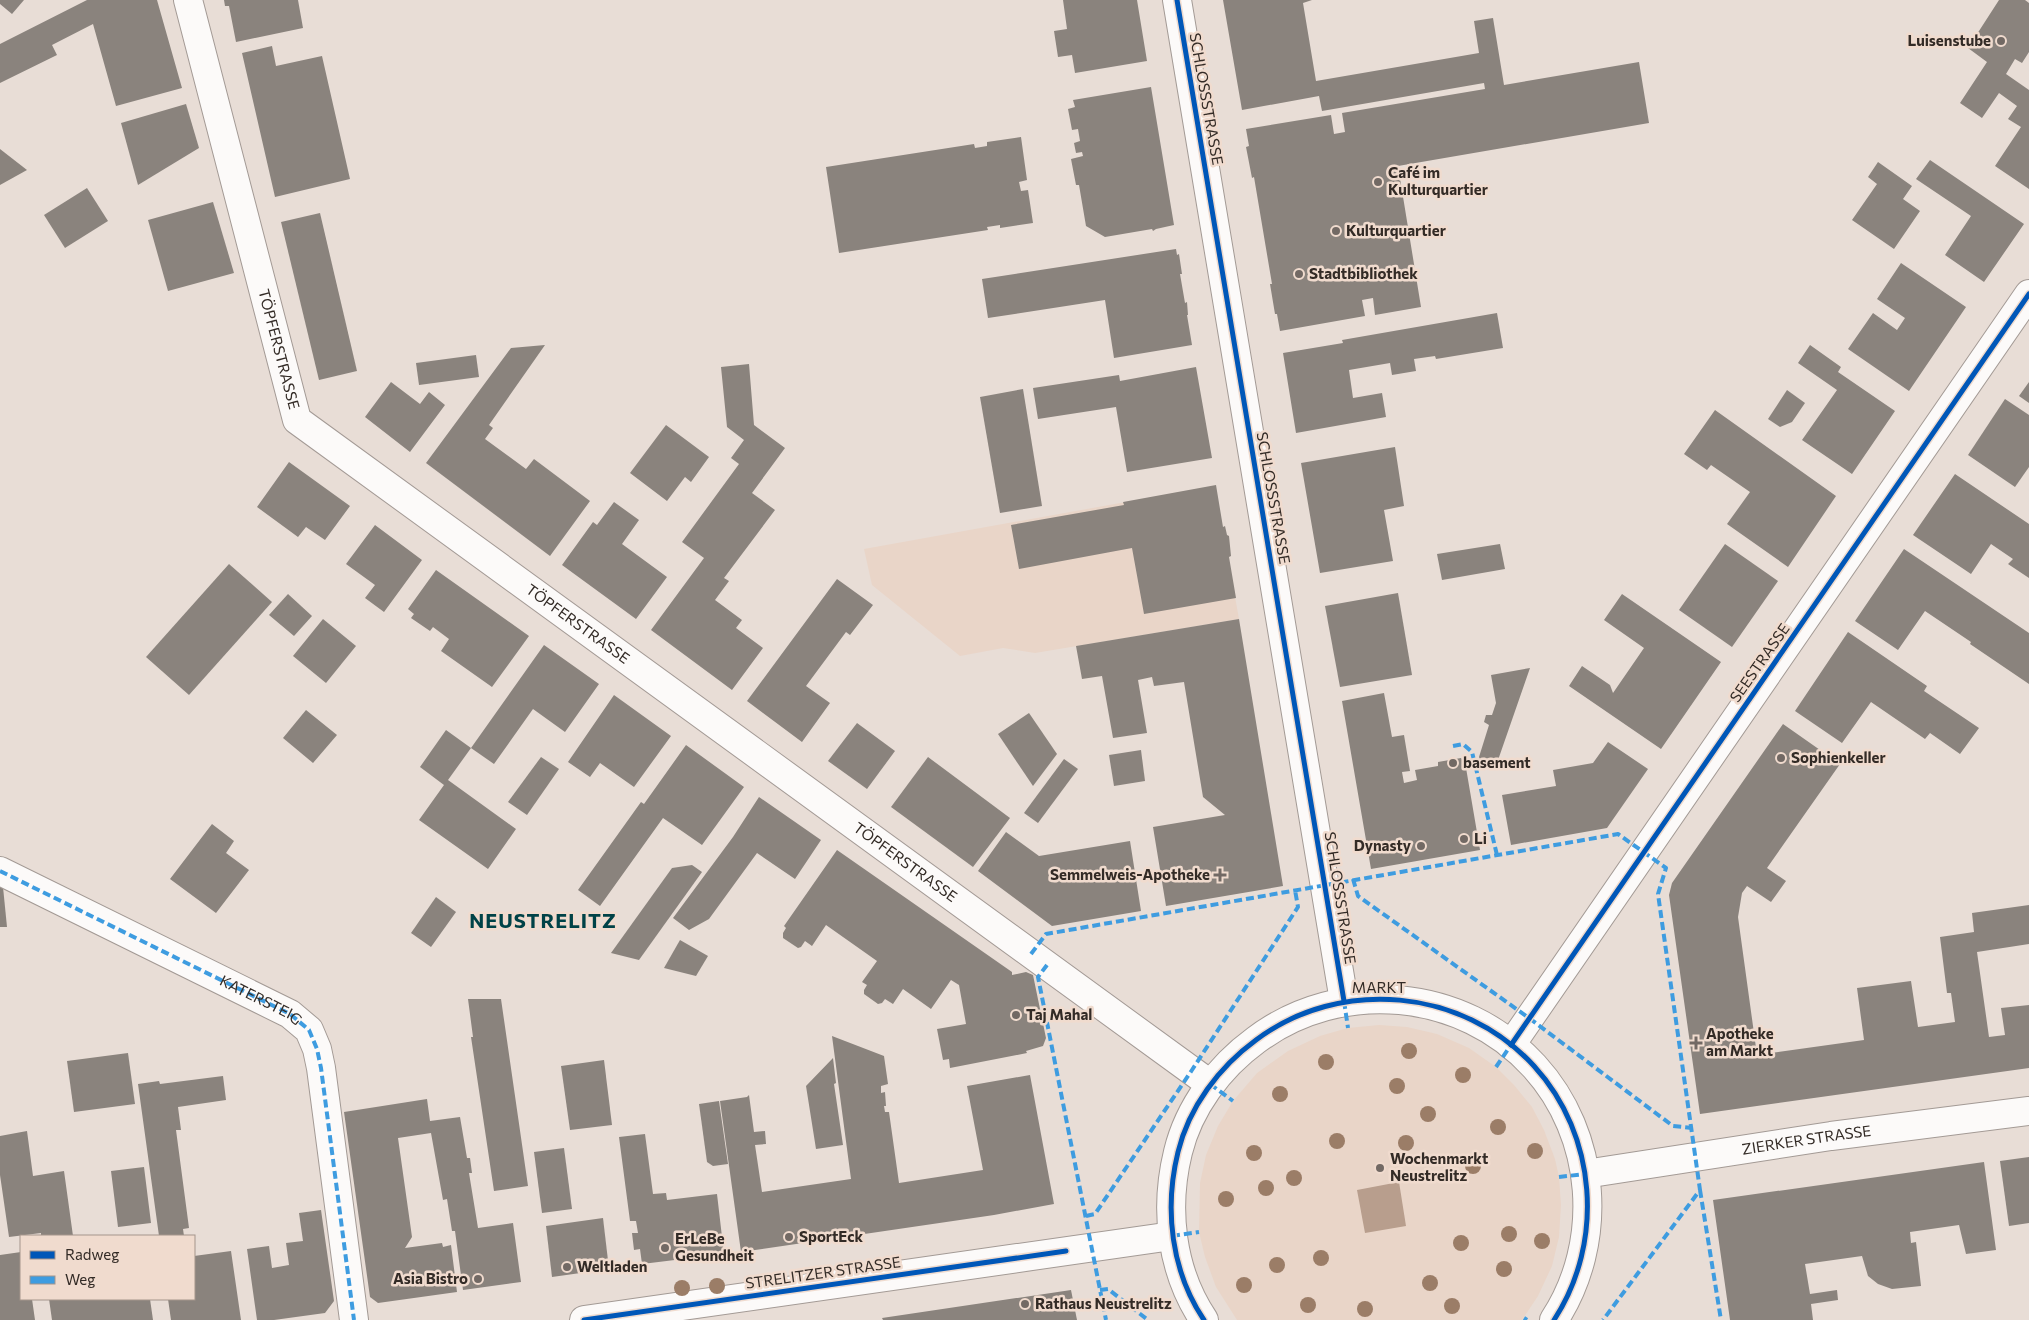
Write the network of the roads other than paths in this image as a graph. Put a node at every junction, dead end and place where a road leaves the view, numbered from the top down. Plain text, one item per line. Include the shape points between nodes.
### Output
1 (188, 0) edge
2 (1177, 0) edge
3 (2029, 294) edge
4 (0, 871) edge
5 (1344, 1001) junction
6 (1511, 1045) junction
7 (1210, 1084) junction
8 (2029, 1111) edge
9 (1585, 1174) junction
10 (1172, 1236) junction
11 (354, 1320) edge
12 (584, 1320) edge
13 (1204, 1320) edge
14 (1554, 1320) edge

1 - 7 street, TÖPFERSTRASSE via 297,420
2 - 5 street, SCHLOSSSTRASSE
3 - 6 street, SEESTRASSE
4 - 11 street, KATERSTEIG via 290,1014 309,1030 321,1068
5 - 6 street, MARKT via 1397,999 1450,1010 1482,1025
5 - 7 street, MARKT via 1305,1012 1269,1030 1237,1054
6 - 9 street, MARKT via 1533,1066 1562,1107 1578,1144
7 - 10 street, MARKT via 1194,1111 1177,1156 1170,1204
8 - 9 street, ZIERKER STRASSE via 1831,1136
9 - 14 street, MARKT via 1588,1207 1585,1241 1577,1274
10 - 12 street, STRELITZER STRASSE
10 - 13 street, MARKT via 1181,1273

